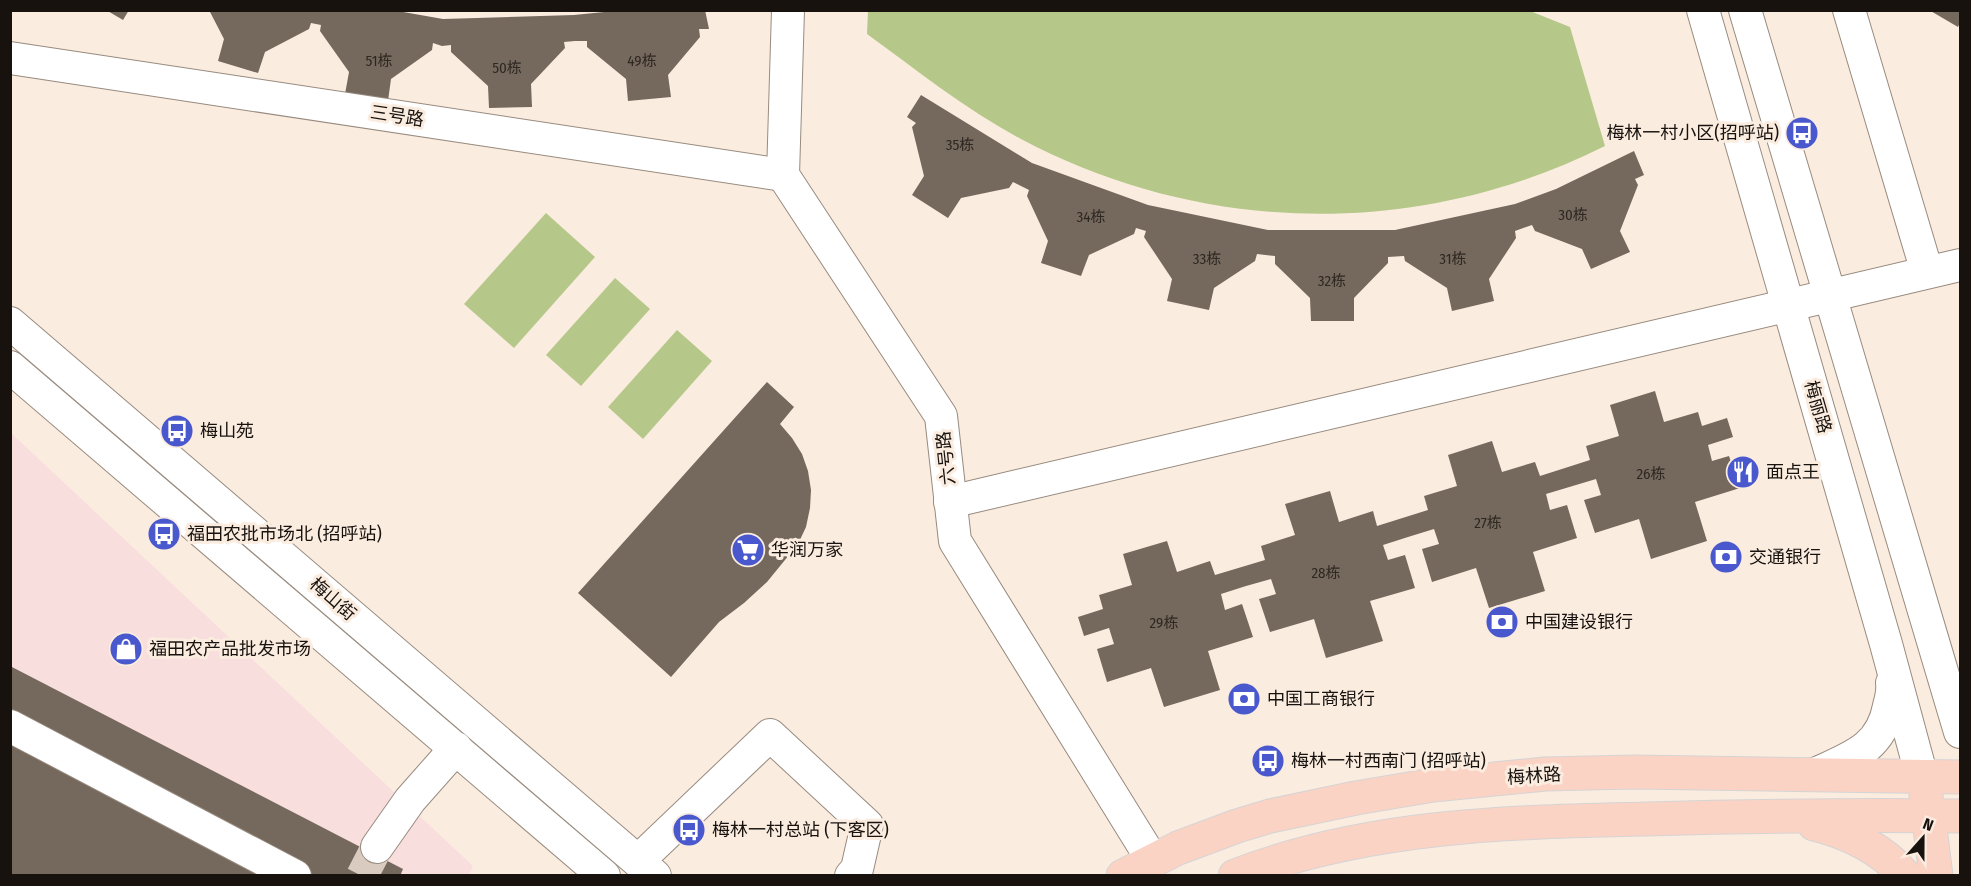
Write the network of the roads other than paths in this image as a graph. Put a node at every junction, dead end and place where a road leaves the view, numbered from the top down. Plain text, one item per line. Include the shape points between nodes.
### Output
1 (788, 10) edge
2 (1703, 10) edge
3 (1745, 10) edge
4 (1849, 10) edge
5 (10, 58) edge
6 (783, 175) junction
7 (1960, 265) edge
8 (1927, 273) junction
9 (1830, 296) junction
10 (1788, 305) junction
11 (10, 323) edge
12 (10, 367) edge
13 (950, 502) junction
14 (1886, 644) junction
15 (1950, 673) edge
16 (10, 726) edge
17 (1960, 732) edge
18 (456, 748) junction
19 (1813, 775) junction
20 (1923, 777) junction
21 (1960, 777) edge
22 (1762, 816) junction
23 (1945, 816) edge
24 (377, 847) tunnel mouth
25 (1153, 861) junction
26 (647, 868) edge
27 (295, 876) edge
28 (604, 876) edge
29 (851, 876) edge
30 (1123, 876) edge
31 (1235, 876) edge
32 (1905, 876) edge
33 (1936, 876) edge

1 - 6 street
2 - 10 street, 梅丽路
3 - 9 street
4 - 8 street
5 - 6 street, 三号路
6 - 13 street, 六号路 via 941,416
7 - 8 street
8 - 9 street
9 - 10 street
9 - 15 street
10 - 13 street
10 - 14 street, 梅丽路
11 - 26 street, 梅山街
12 - 18 street, 梅山街
13 - 25 street, 六号路 via 955,541
14 - 19 street via 1893,688 1886,724 1875,741 1859,754
14 - 20 street, 梅丽路
15 - 17 street
16 - 27 street
18 - 24 street via 410,800
18 - 28 street, 梅山街
19 - 20 main road, 梅林路
19 - 25 main road, 梅林路 via 1545,774 1432,785 1270,816 1206,836
20 - 21 main road, 梅林路
20 - 23 main road, 梅丽路
22 - 23 main road
22 - 31 main road via 1464,826 1361,841 1271,862
22 - 32 main road via 1834,829 1870,846
23 - 33 main road, 梅丽路
25 - 30 main road, 梅林路
26 - 29 street via 771,735 867,825 857,869

